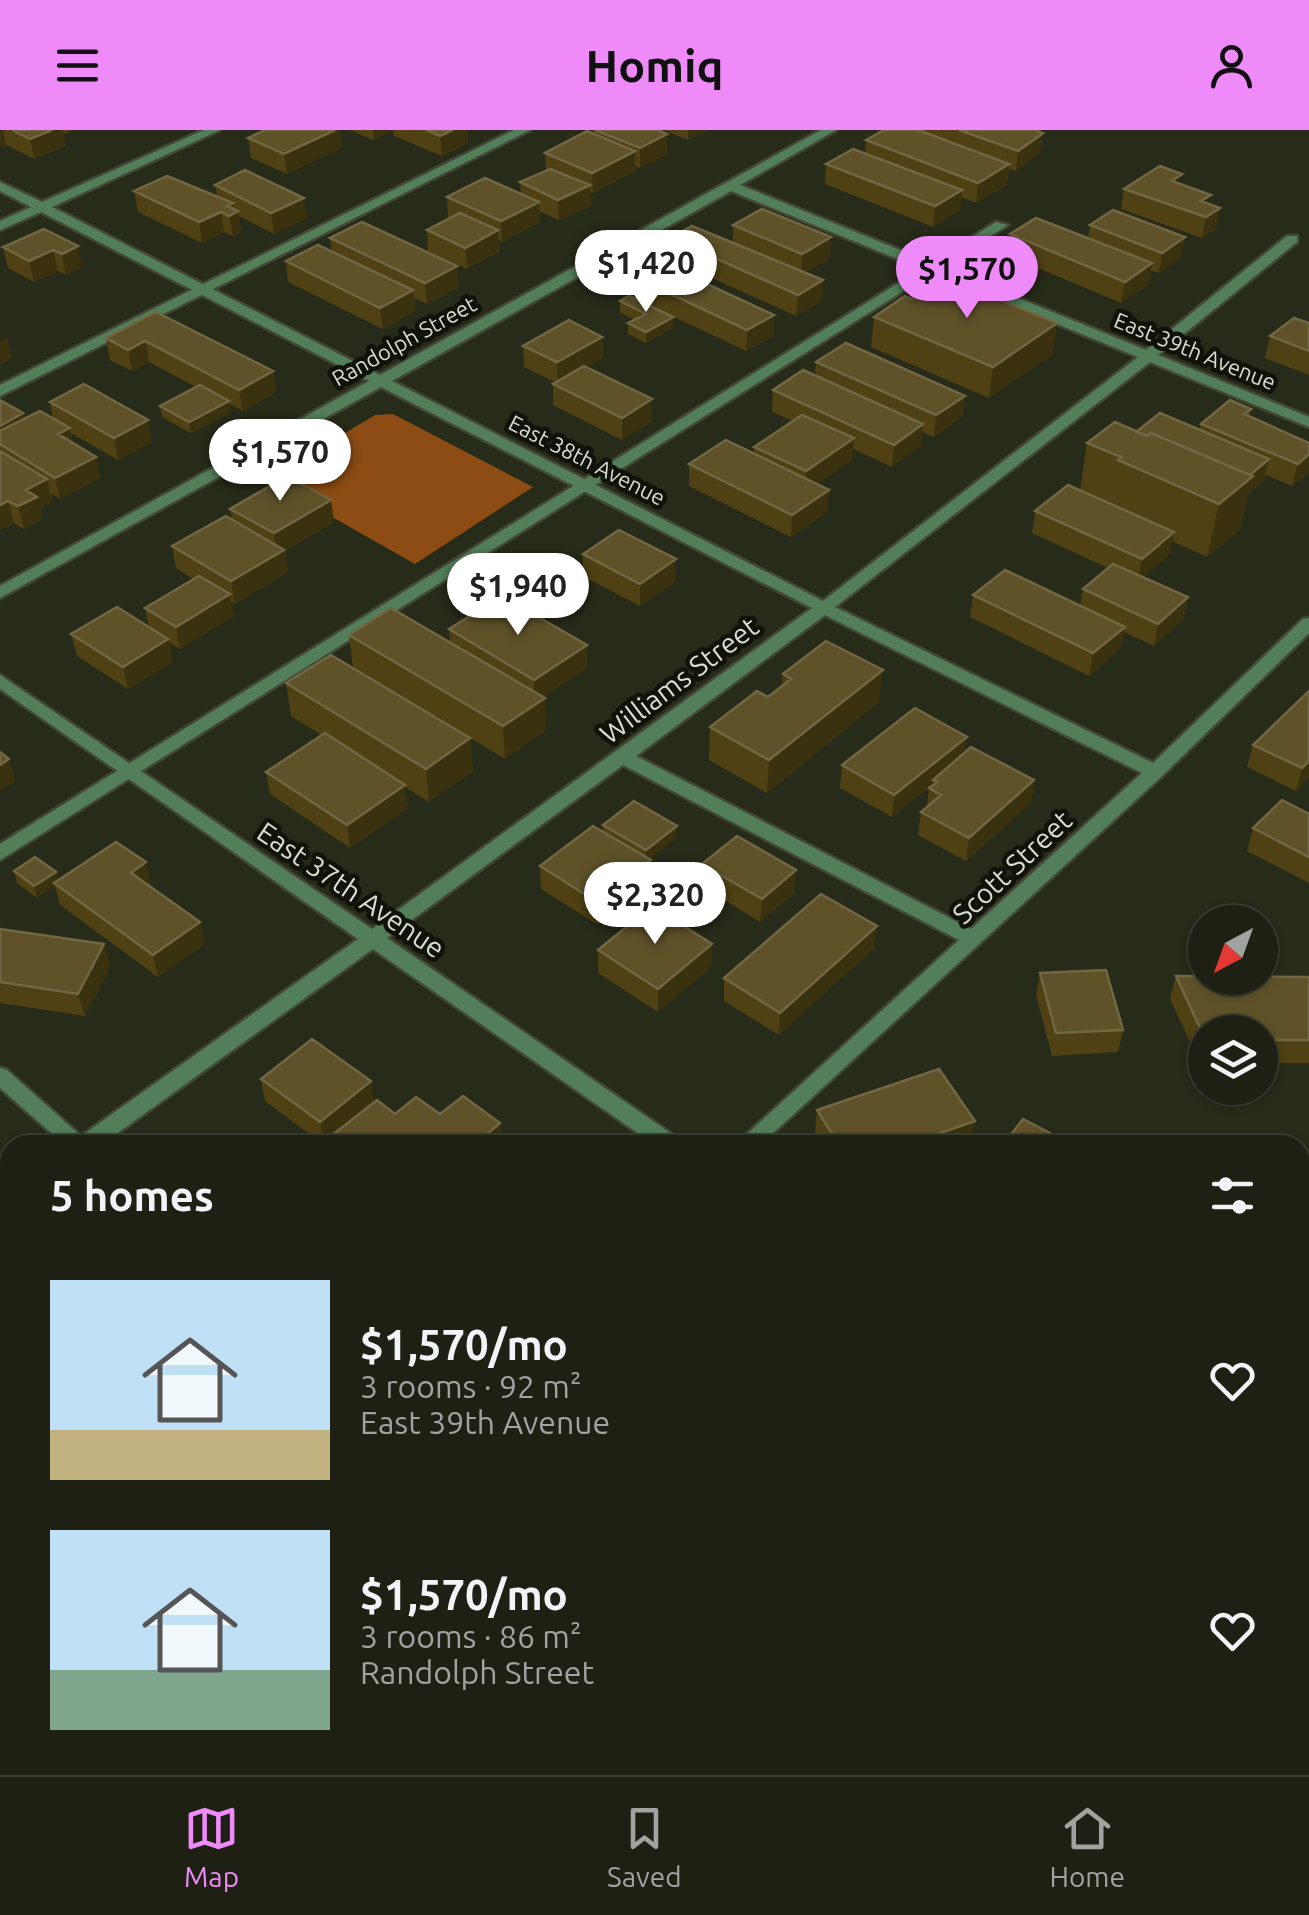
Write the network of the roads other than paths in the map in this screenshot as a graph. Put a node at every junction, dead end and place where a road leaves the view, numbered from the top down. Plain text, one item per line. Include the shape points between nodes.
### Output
1 (214, 130) edge
2 (524, 130) edge
3 (830, 130) edge
4 (0, 186) edge
5 (730, 186) junction
6 (42, 208) junction
7 (1001, 225) dead end
8 (0, 226) edge
9 (1292, 239) dead end
10 (932, 268) junction
11 (201, 289) junction
12 (1149, 358) junction
13 (380, 379) junction
14 (0, 391) edge
15 (1309, 422) edge
16 (589, 486) junction
17 (0, 592) edge
18 (822, 607) junction
19 (1309, 623) edge
20 (0, 682) edge
21 (622, 757) junction
22 (129, 772) junction
23 (1155, 772) junction
24 (0, 853) edge
25 (373, 938) junction
26 (974, 940) junction
27 (0, 1076) edge
28 (70, 1135) edge
29 (96, 1135) edge
30 (657, 1135) edge
31 (757, 1135) edge

1 - 6 street
2 - 11 street
3 - 5 street, Randolph Street
4 - 6 street, East 38th Avenue
5 - 10 street, East 39th Avenue
5 - 13 street, Randolph Street
6 - 8 street
6 - 11 street, East 38th Avenue
7 - 10 street
9 - 12 street, Williams Street
10 - 12 street, East 39th Avenue
10 - 16 street
11 - 13 street, East 38th Avenue
11 - 14 street
12 - 15 street, East 39th Avenue
12 - 18 street, Williams Street
13 - 16 street, East 38th Avenue
13 - 17 street, Randolph Street
16 - 18 street, East 38th Avenue
16 - 22 street
18 - 21 street, Williams Street
18 - 23 street, East 38th Avenue
19 - 23 street, Scott Street
20 - 22 street, East 37th Avenue
21 - 25 street, Williams Street
21 - 26 street
22 - 24 street
22 - 25 street, East 37th Avenue
23 - 26 street, Scott Street
25 - 29 street, Williams Street
25 - 30 street, East 37th Avenue
26 - 31 street, Scott Street
27 - 28 street

